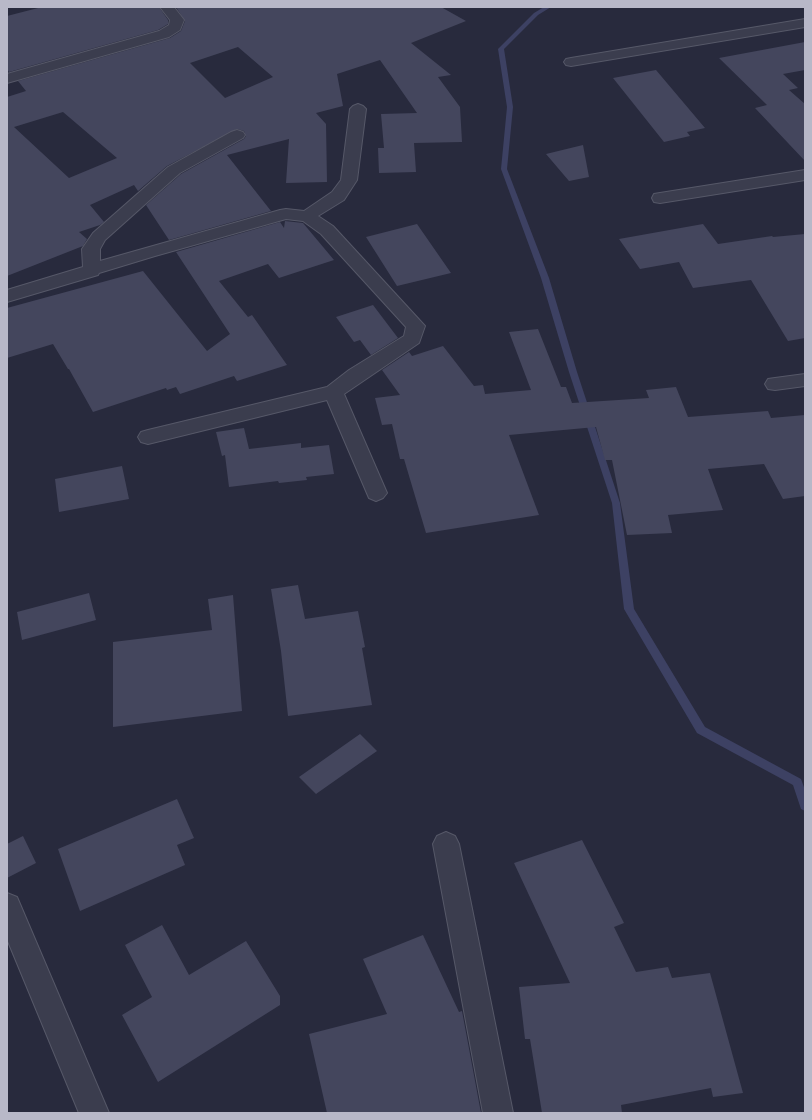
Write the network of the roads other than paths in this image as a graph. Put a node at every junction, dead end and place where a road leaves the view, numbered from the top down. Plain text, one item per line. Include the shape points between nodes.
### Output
1 (167, 7) edge
2 (805, 23) edge
3 (571, 62) dead end
4 (7, 78) edge
5 (358, 109) dead end
6 (237, 135) dead end
7 (805, 175) edge
8 (660, 198) dead end
9 (307, 216) junction
10 (92, 271) junction
11 (7, 296) edge
12 (805, 380) edge
13 (775, 384) dead end
14 (333, 392) junction
15 (148, 437) dead end
16 (376, 493) dead end
17 (446, 844) dead end
18 (7, 906) edge
19 (94, 1113) edge
20 (498, 1113) edge

1 - 4 street via 177,20 175,27 164,34
2 - 3 street
5 - 9 street via 349,180 338,196
6 - 10 street via 174,170 99,237 91,249
7 - 8 street
9 - 10 street via 286,214 149,252
9 - 14 street via 327,230 416,326 412,339
10 - 11 street
12 - 13 street
14 - 15 street
14 - 16 street
17 - 20 street
18 - 19 street

